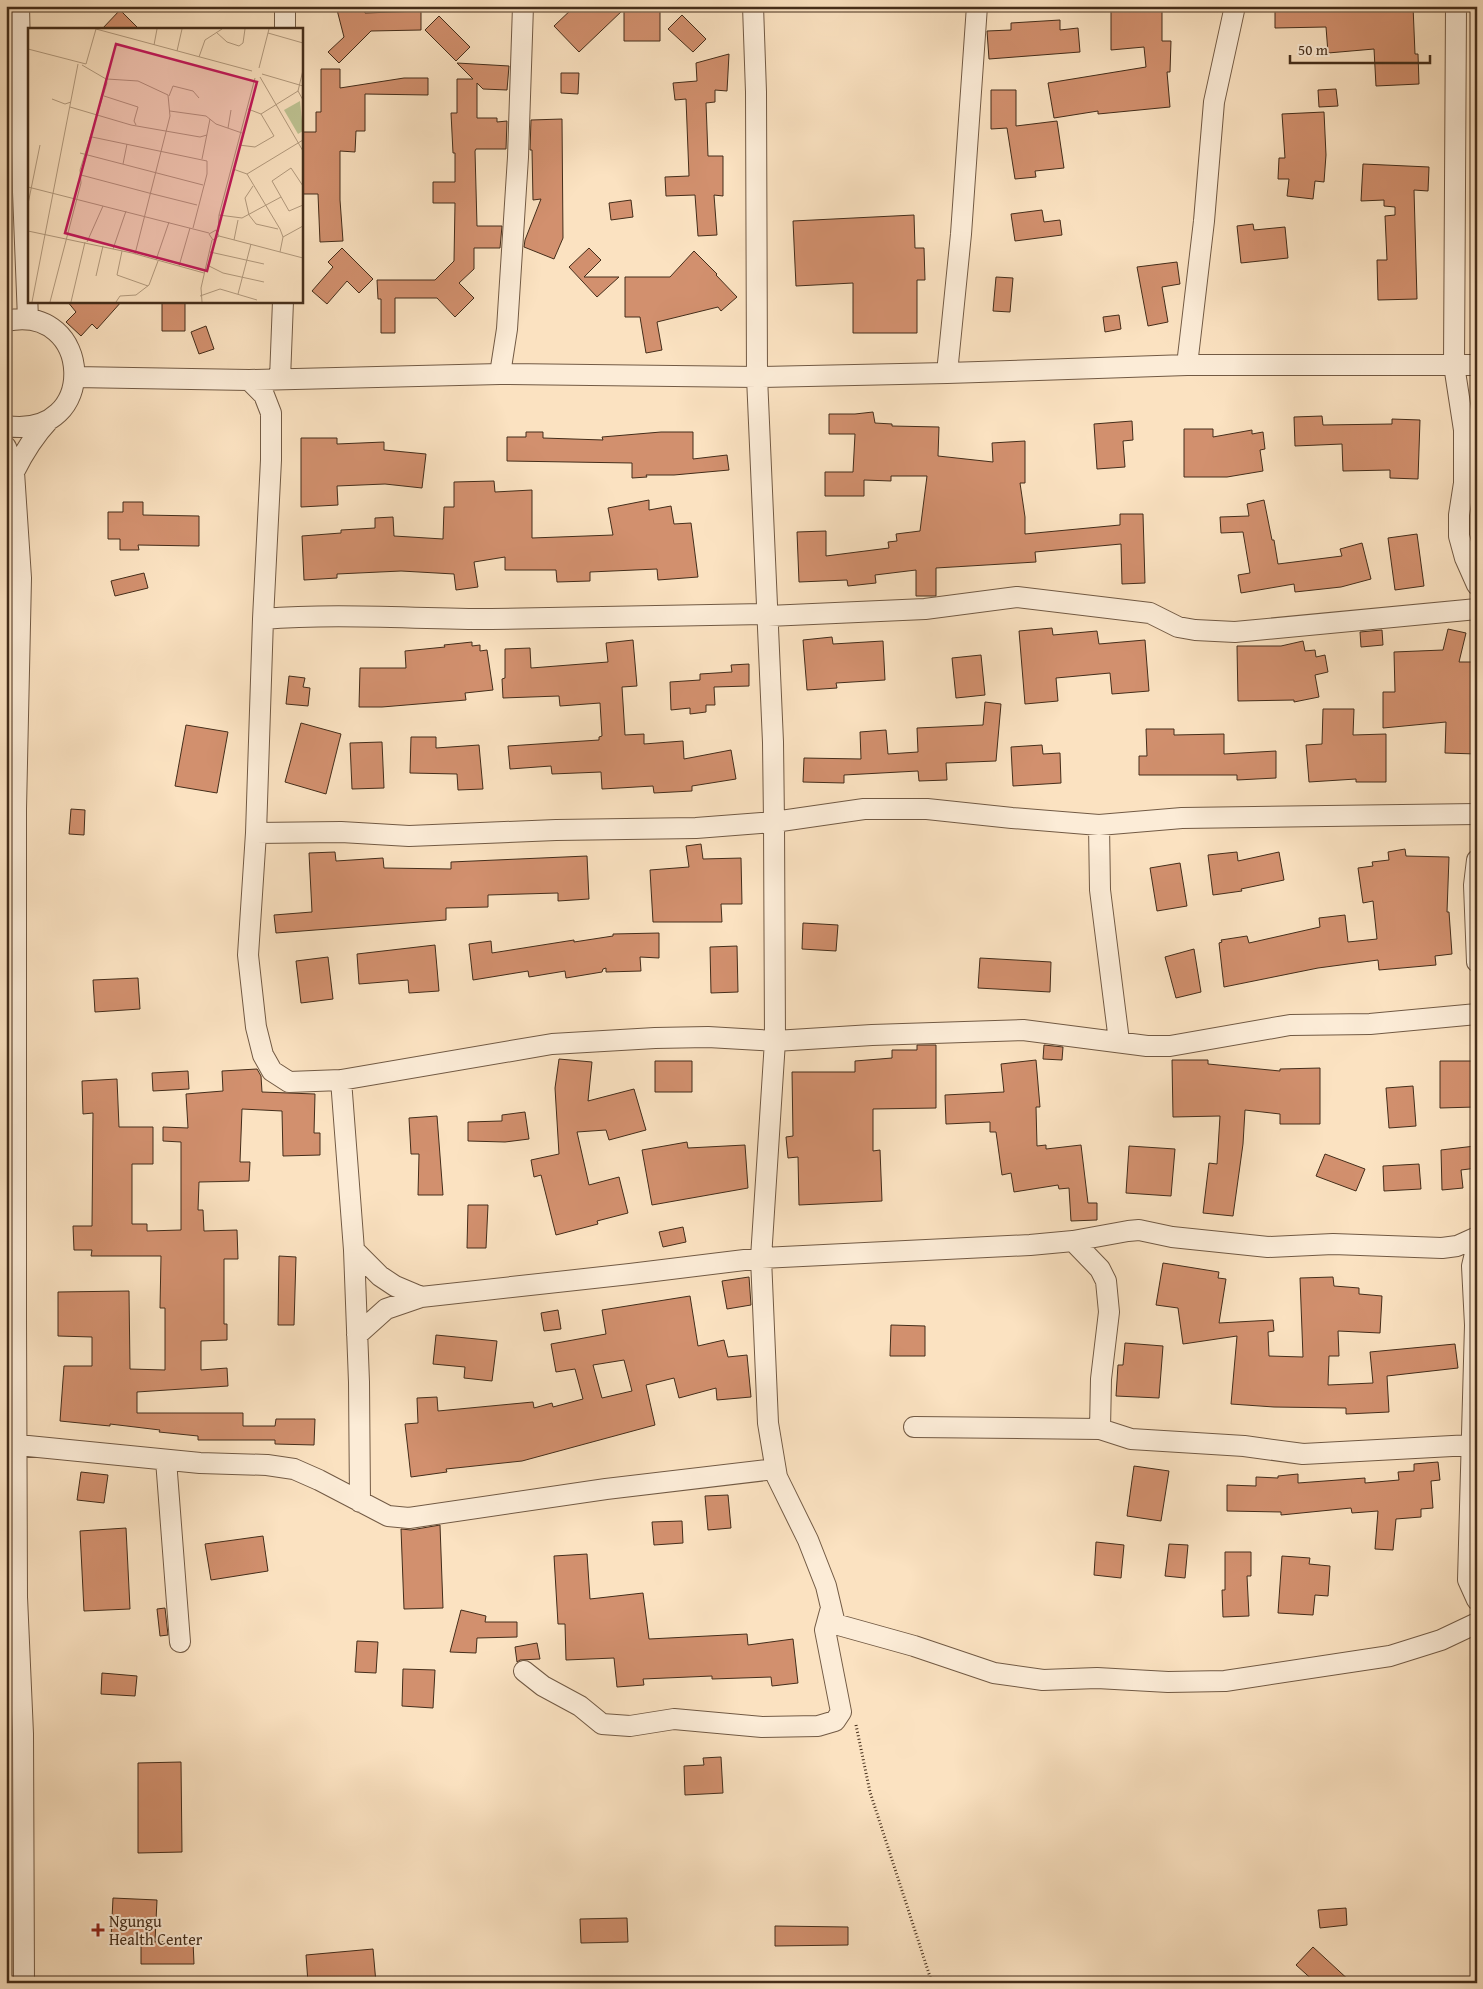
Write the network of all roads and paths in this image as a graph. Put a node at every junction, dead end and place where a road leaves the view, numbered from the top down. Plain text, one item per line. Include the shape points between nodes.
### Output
1 (19, 6) edge
2 (286, 6) edge
3 (523, 6) edge
4 (753, 6) edge
5 (976, 6) edge
6 (1234, 6) edge
7 (1456, 6) edge
8 (285, 28) edge
9 (13, 62) edge
10 (14, 193) edge
11 (283, 302) edge
12 (28, 319) junction
13 (6, 321) edge
14 (1188, 365) junction
15 (1454, 365) junction
16 (1477, 365) edge
17 (946, 373) junction
18 (500, 374) junction
19 (75, 377) junction
20 (757, 377) junction
21 (284, 379) junction
22 (249, 380) junction
23 (271, 413) junction
24 (52, 418) junction
25 (6, 426) edge
26 (6, 447) edge
27 (14, 472) junction
28 (14, 579) edge
29 (1477, 585) edge
30 (1477, 609) edge
31 (768, 615) junction
32 (263, 618) junction
33 (1477, 814) edge
34 (774, 822) junction
35 (1099, 825) junction
36 (256, 833) junction
37 (1477, 860) edge
38 (1477, 962) edge
39 (1477, 1014) edge
40 (775, 1041) junction
41 (1119, 1042) junction
42 (12, 1064) edge
43 (341, 1080) junction
44 (1477, 1237) edge
45 (1072, 1241) junction
46 (1477, 1245) edge
47 (354, 1250) junction
48 (761, 1258) junction
49 (421, 1297) junction
50 (11, 1321) edge
51 (357, 1335) junction
52 (914, 1427) dead end
53 (1100, 1429) junction
54 (18, 1445) junction
55 (1471, 1445) junction
56 (166, 1460) junction
57 (775, 1469) junction
58 (360, 1502) junction
59 (1477, 1600) edge
60 (831, 1606) junction
61 (1477, 1623) edge
62 (180, 1642) dead end
63 (524, 1671) dead end
64 (14, 1691) edge
65 (855, 1717) dead end
66 (24, 1983) edge
67 (932, 1983) edge

1 - 9 street
2 - 8 street
3 - 18 street via 508,320
4 - 20 street via 757,132
5 - 17 street via 961,234
6 - 14 street via 1214,102
7 - 15 street
9 - 10 street
10 - 12 street
11 - 21 street
12 - 13 street
12 - 19 street via 59,335 72,354
14 - 15 street
14 - 17 street
15 - 16 street
15 - 29 street via 1464,430 1459,536
17 - 20 street
18 - 20 street
18 - 21 street
19 - 22 street
19 - 24 street via 68,400
20 - 31 street
21 - 22 street
21 - 23 street
22 - 23 street via 264,395
23 - 32 street
24 - 25 street via 30,427
24 - 27 street via 24,452
26 - 27 street
27 - 28 street
28 - 42 street via 16,809
30 - 31 street via 1235,632 1178,627 1150,613 1017,597 926,609
31 - 32 street via 491,618 308,615
31 - 34 street
32 - 36 street
33 - 35 street via 1182,818
34 - 35 street via 864,809 927,809
34 - 36 street via 696,828 410,836 341,832
34 - 40 street
35 - 41 street via 1100,890
36 - 43 street via 248,954 256,1027 263,1055 272,1071 289,1082
37 - 38 street via 1474,885
39 - 41 street via 1370,1024 1290,1025 1170,1046
40 - 41 street via 1023,1030
40 - 43 street via 708,1037 552,1044
40 - 48 street
42 - 50 street
43 - 47 street
44 - 45 street via 1457,1246 1442,1248 1333,1244 1268,1247 1172,1238 1139,1230
45 - 48 street
45 - 53 street via 1100,1269 1106,1281 1109,1312 1101,1379
46 - 55 street via 1472,1266 1475,1325
47 - 49 street via 380,1276
47 - 51 street
48 - 49 street
48 - 57 street via 768,1423
49 - 51 street via 386,1309
50 - 54 street
51 - 58 street
52 - 53 street
53 - 55 street via 1131,1439 1244,1446 1304,1454
54 - 56 street
54 - 64 street
55 - 59 street via 1468,1580
56 - 58 street via 294,1469
56 - 62 street
57 - 58 street via 606,1489 409,1518 388,1516
57 - 60 street via 826,1586
60 - 61 street via 835,1624 994,1673 1043,1680 1225,1681 1390,1656 1441,1640
60 - 63 street via 824,1630 842,1712 835,1721 818,1726 762,1727 674,1719 630,1726 602,1724 580,1706 543,1686
64 - 66 street
65 - 67 path via 870,1792

